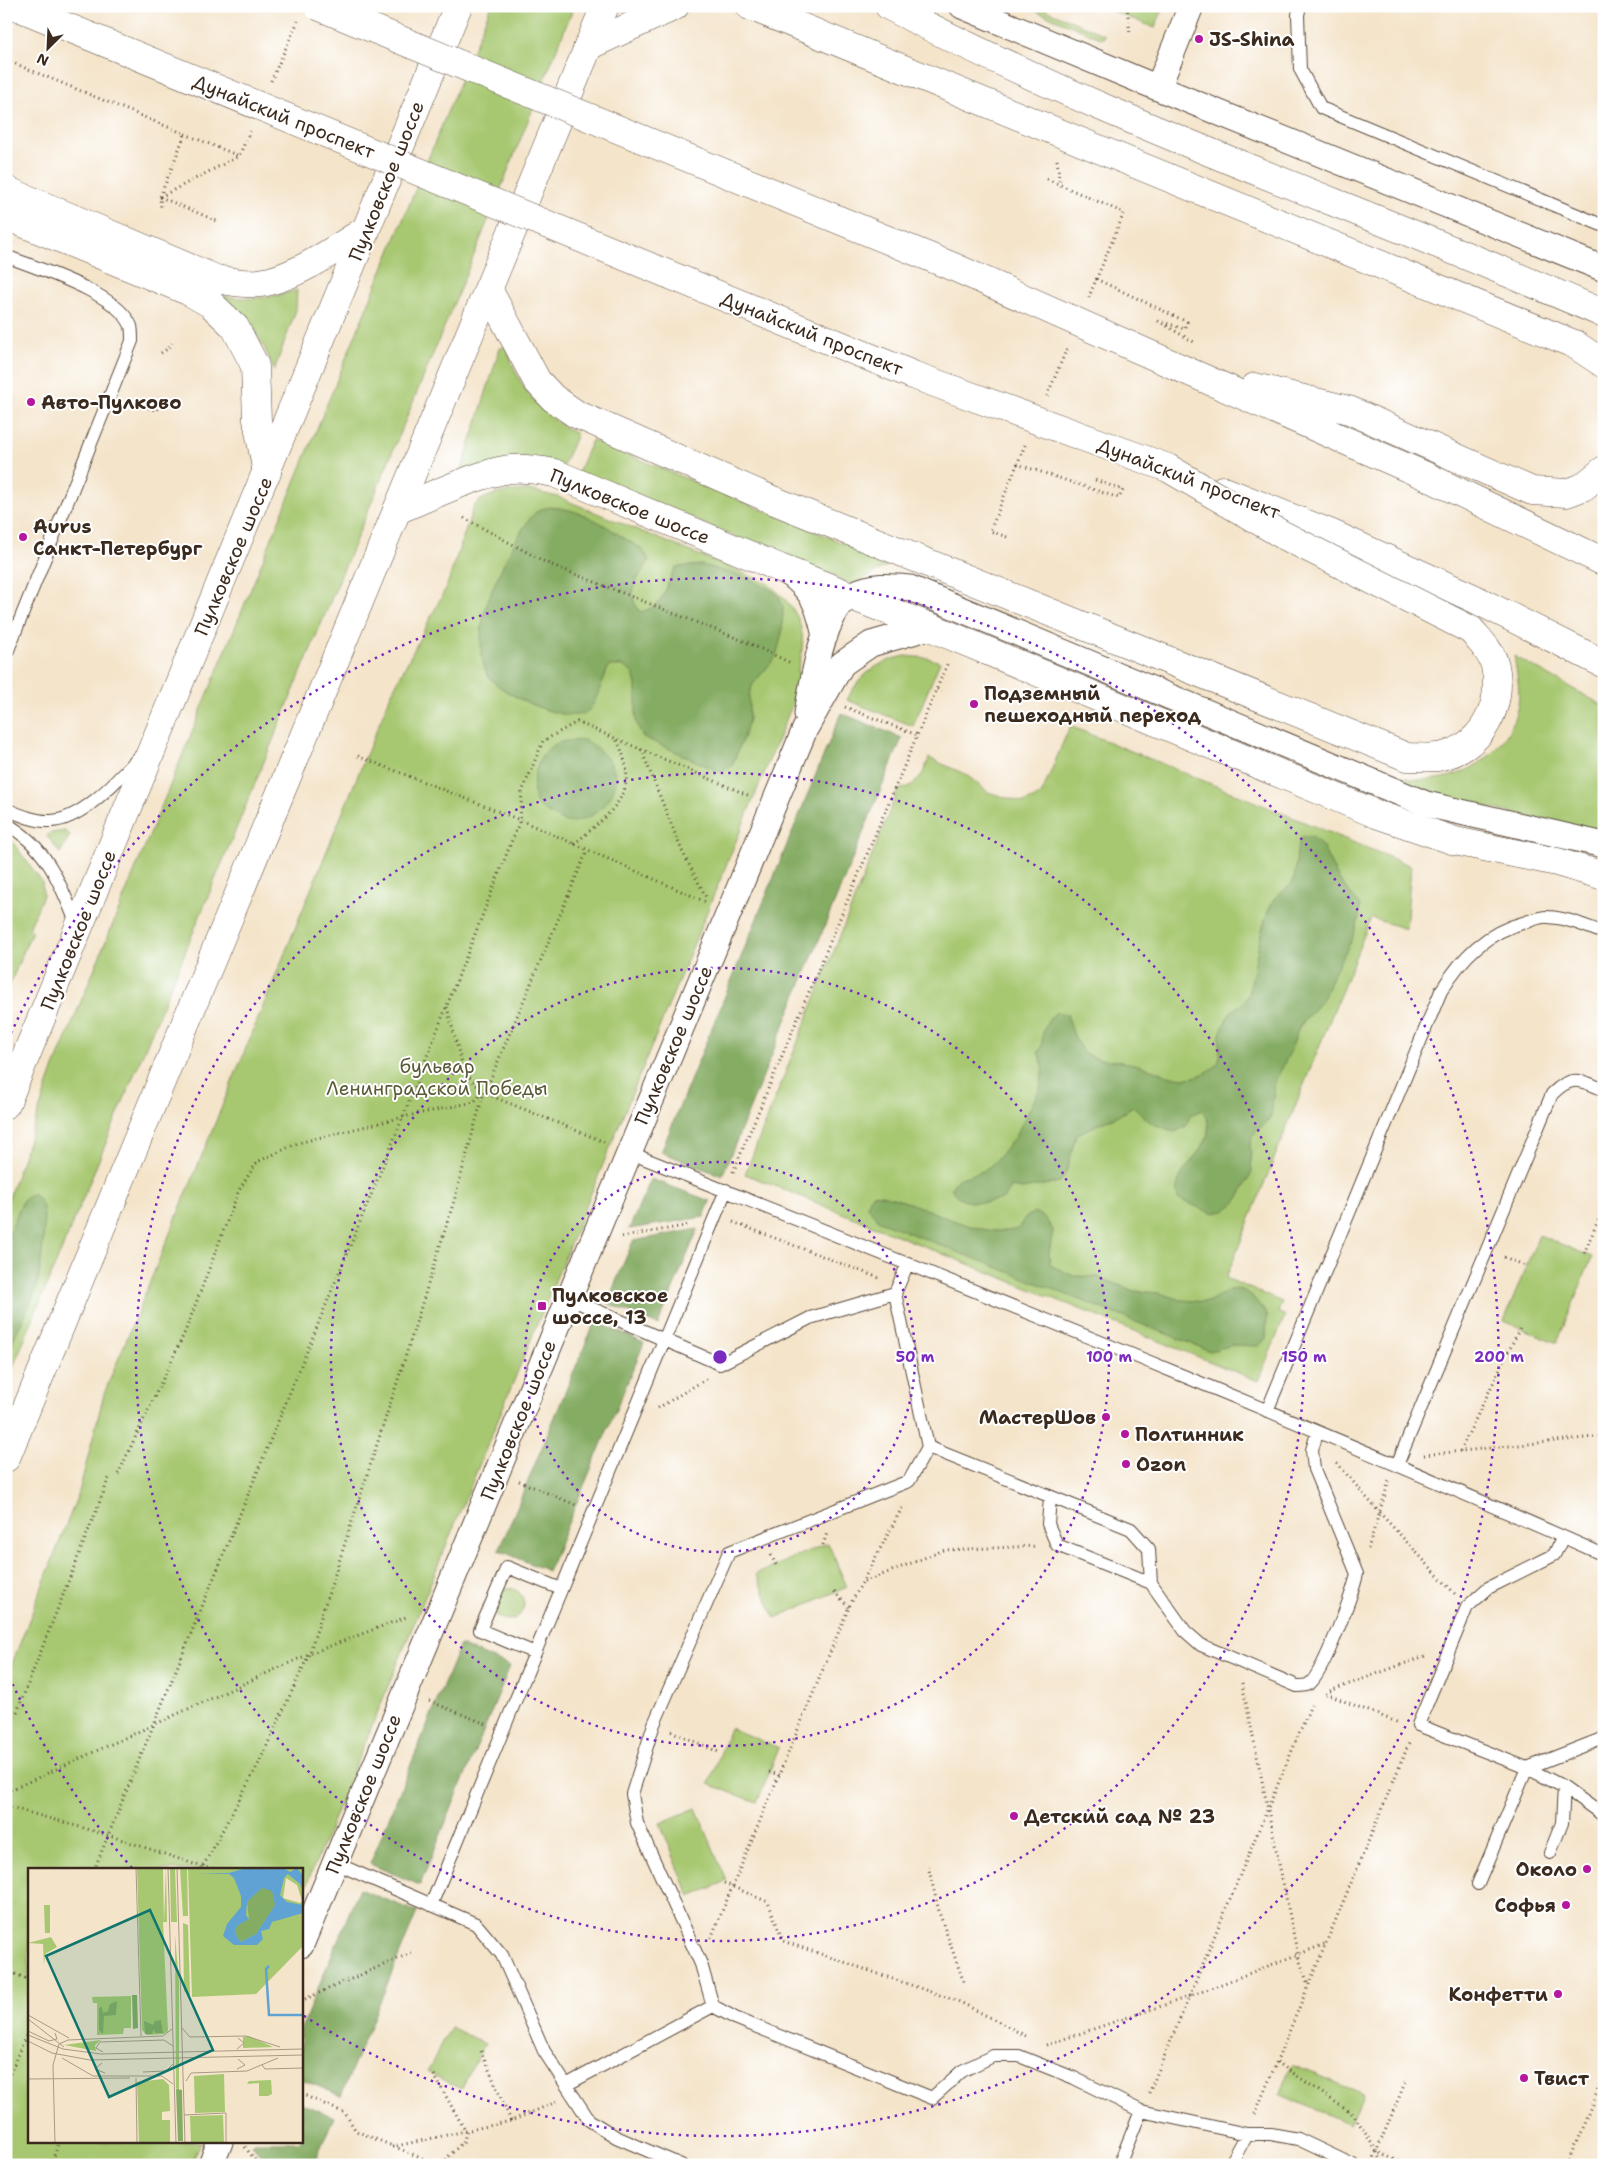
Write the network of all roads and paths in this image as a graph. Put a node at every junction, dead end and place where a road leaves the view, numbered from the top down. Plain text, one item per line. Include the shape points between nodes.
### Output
1 (16, 6) edge
2 (318, 6) edge
3 (458, 6) edge
4 (605, 6) edge
5 (675, 6) edge
6 (750, 6) edge
7 (889, 6) edge
8 (962, 6) edge
9 (1127, 6) edge
10 (1191, 6) edge
11 (1300, 6) edge
12 (1130, 34) dead end
13 (588, 46) junction
14 (6, 60) edge
15 (1158, 88) junction
16 (1065, 148) junction
17 (240, 156) dead end
18 (1047, 179) dead end
19 (1060, 185) junction
20 (6, 190) edge
21 (160, 197) junction
22 (161, 209) dead end
23 (6, 216) edge
24 (217, 221) dead end
25 (1604, 226) edge
26 (366, 230) junction
27 (6, 256) edge
28 (1604, 269) edge
29 (1096, 279) junction
30 (488, 289) junction
31 (1085, 306) dead end
32 (1604, 314) edge
33 (1158, 321) dead end
34 (1070, 341) dead end
35 (172, 343) dead end
36 (161, 352) dead end
37 (1604, 364) edge
38 (1185, 370) junction
39 (161, 399) dead end
40 (1044, 402) dead end
41 (139, 404) dead end
42 (1029, 437) dead end
43 (1018, 464) junction
44 (1168, 468) junction
45 (1604, 470) edge
46 (267, 473) junction
47 (1095, 480) dead end
48 (397, 510) junction
49 (464, 518) dead end
50 (1007, 537) dead end
51 (1604, 562) edge
52 (780, 568) junction
53 (852, 594) junction
54 (930, 627) junction
55 (825, 636) junction
56 (6, 655) edge
57 (950, 659) dead end
58 (1604, 664) edge
59 (795, 665) dead end
60 (937, 689) junction
61 (942, 691) dead end
62 (837, 704) dead end
63 (805, 729) junction
64 (916, 735) junction
65 (616, 738) junction
66 (157, 739) junction
67 (641, 748) junction
68 (358, 756) dead end
69 (753, 798) dead end
70 (6, 809) edge
71 (520, 820) junction
72 (6, 824) edge
73 (574, 844) junction
74 (1604, 845) edge
75 (587, 851) junction
76 (1604, 876) edge
77 (79, 929) junction
78 (1604, 933) edge
79 (447, 1006) junction
80 (1604, 1090) edge
81 (484, 1093) junction
82 (6, 1104) edge
83 (403, 1117) junction
84 (628, 1152) junction
85 (726, 1190) junction
86 (1604, 1207) edge
87 (712, 1222) junction
88 (618, 1238) dead end
89 (1584, 1253) dead end
90 (908, 1263) junction
91 (897, 1289) junction
92 (568, 1298) junction
93 (1520, 1328) dead end
94 (664, 1340) junction
95 (720, 1364) junction
96 (1266, 1411) junction
97 (630, 1422) junction
98 (1317, 1433) junction
99 (1604, 1436) edge
100 (928, 1447) junction
101 (1460, 1451) junction
102 (6, 1458) edge
103 (1397, 1465) junction
104 (118, 1474) dead end
105 (109, 1478) dead end
106 (519, 1481) dead end
107 (910, 1481) junction
108 (1050, 1497) junction
109 (593, 1512) junction
110 (1379, 1512) junction
111 (1563, 1537) junction
112 (1057, 1545) junction
113 (1604, 1555) edge
114 (1357, 1574) junction
115 (863, 1582) junction
116 (1150, 1583) junction
117 (561, 1589) junction
118 (834, 1592) dead end
119 (849, 1607) junction
120 (1467, 1607) junction
121 (436, 1619) junction
122 (1449, 1647) junction
123 (534, 1653) junction
124 (308, 1654) junction
125 (1242, 1663) junction
126 (1308, 1684) junction
127 (428, 1700) dead end
128 (654, 1724) junction
129 (152, 1727) junction
130 (1416, 1727) junction
131 (502, 1731) junction
132 (1604, 1738) edge
133 (6, 1740) edge
134 (721, 1753) dead end
135 (1527, 1768) junction
136 (769, 1772) dead end
137 (780, 1775) junction
138 (1564, 1787) junction
139 (6, 1792) edge
140 (6, 1806) edge
141 (1267, 1810) junction
142 (1604, 1816) edge
143 (108, 1836) junction
144 (1550, 1853) dead end
145 (335, 1863) junction
146 (928, 1866) dead end
147 (95, 1868) edge
148 (202, 1868) edge
149 (724, 1882) dead end
150 (1478, 1884) dead end
151 (732, 1888) junction
152 (430, 1904) junction
153 (302, 1943) edge
154 (1325, 1944) junction
155 (411, 1953) dead end
156 (1298, 1956) junction
157 (701, 1964) junction
158 (6, 1970) edge
159 (28, 1980) edge
160 (964, 1983) dead end
161 (1308, 1984) junction
162 (1188, 1997) junction
163 (305, 1999) dead end
164 (713, 2006) junction
165 (28, 2030) edge
166 (1027, 2037) dead end
167 (481, 2051) dead end
168 (1019, 2056) junction
169 (1277, 2062) junction
170 (434, 2075) dead end
171 (1604, 2075) edge
172 (6, 2082) edge
173 (1406, 2083) dead end
174 (570, 2090) junction
175 (302, 2094) edge
176 (1142, 2111) junction
177 (511, 2121) junction
178 (466, 2132) junction
179 (1247, 2134) junction
180 (58, 2144) edge
181 (219, 2144) edge
182 (392, 2146) junction
183 (245, 2147) dead end
184 (1377, 2152) junction
185 (1604, 2159) edge
186 (51, 2165) edge
187 (211, 2165) edge
188 (259, 2165) edge
189 (440, 2165) edge
190 (681, 2165) edge
191 (1120, 2165) edge
192 (1230, 2165) edge
193 (1353, 2165) edge
194 (1370, 2165) edge
195 (1382, 2165) edge
196 (1408, 2165) edge
197 (1567, 2165) edge
198 (1601, 2165) edge

1 - 44 main road, Дунайский проспект, bridge via 913,374
2 - 38 main road, bridge via 956,268
3 - 26 main road, Пулковское шоссе
4 - 13 main road
5 - 13 main road
6 - 16 main road
7 - 32 main road via 971,49 1087,100
8 - 15 street
9 - 12 path
10 - 15 street
11 - 25 lane via 1300,69 1321,108
13 - 30 main road
14 - 21 path via 185,134
15 - 28 street
16 - 19 path
16 - 37 main road via 1574,344
17 - 21 path
18 - 19 path
19 - 29 path via 1124,213
20 - 26 main road via 216,279 241,283 269,282 299,270
21 - 22 path
21 - 24 path
23 - 46 main road via 188,291 211,304 235,327 254,366 257,420
26 - 46 main road, Пулковское шоссе
27 - 56 lane via 106,299 126,317 132,341
29 - 31 path
29 - 33 path via 1187,322 1184,328
30 - 44 main road, bridge via 537,381 557,402 576,414 775,500 1393,752 1408,756 1440,756 1468,745 1478,737 1493,712 1497,684 1495,664 1471,630 1284,535
30 - 48 main road
34 - 40 path
35 - 36 path
38 - 45 main road via 1349,410 1532,492 1567,492 1583,487
38 - 51 main road via 1428,477
39 - 41 path via 156,411
42 - 43 path
43 - 47 path via 1119,498 1123,490
43 - 50 path via 990,530
44 - 58 main road, Дунайский проспект, bridge via 1332,534 1473,598
46 - 66 main road, Пулковское шоссе
48 - 52 main road, Пулковское шоссе via 478,478 510,469 532,469 554,473
48 - 102 main road
49 - 59 path via 547,564 746,642
52 - 53 main road
52 - 55 street, Пулковское шоссе via 801,582 817,602
53 - 54 main road
53 - 55 street, Пулковское шоссе via 834,615
53 - 74 street via 884,585 910,588 1426,804
54 - 63 street, Пулковское шоссе via 871,644 842,664
54 - 76 main road via 1411,828
55 - 63 street, Пулковское шоссе via 814,674
57 - 60 path
60 - 61 path
60 - 64 path
62 - 64 path
63 - 84 street, Пулковское шоссе
64 - 85 path
65 - 67 path
65 - 71 path via 577,722 543,741 522,792
65 - 73 path via 626,757 628,783 611,813
66 - 70 lane via 116,781 70,818 35,820
66 - 77 main road, Пулковское шоссе
67 - 69 path
67 - 75 path via 682,851 710,904
68 - 71 path
71 - 73 path
71 - 79 path
72 - 77 lane via 24,834 55,871
73 - 75 path
75 - 81 path
77 - 82 main road, Пулковское шоссе
78 - 96 lane via 1572,920 1546,916 1496,933 1476,946 1457,966 1441,991
79 - 81 path via 464,1072
79 - 83 path
80 - 103 lane via 1579,1079 1563,1083 1552,1094
81 - 83 path via 474,1102
81 - 84 path
81 - 124 path via 409,1346
83 - 104 path via 298,1143 257,1162 239,1190 185,1332
83 - 129 path
84 - 85 lane
84 - 92 street, Пулковское шоссе
85 - 87 lane
85 - 90 lane
86 - 89 path
87 - 88 path
87 - 91 path via 728,1220
87 - 94 lane
90 - 91 lane
90 - 96 lane
91 - 95 lane via 810,1318
91 - 100 lane
92 - 94 lane
92 - 121 street, Пулковское шоссе
93 - 101 path
94 - 95 lane
94 - 97 lane
95 - 97 path via 711,1376 690,1390
96 - 98 lane
97 - 109 lane
98 - 103 lane
98 - 110 path via 1344,1472
98 - 114 lane via 1312,1450 1314,1469
99 - 101 path
100 - 107 lane
100 - 108 lane
101 - 103 path via 1428,1454
103 - 110 path via 1386,1485
103 - 111 lane
105 - 133 path
106 - 109 path
107 - 115 path via 906,1498
107 - 128 lane via 730,1552
108 - 112 lane via 1048,1524
108 - 116 lane via 1131,1529 1149,1549
109 - 117 lane
110 - 114 path via 1366,1559
110 - 120 path
111 - 113 lane
111 - 120 lane via 1554,1555 1488,1588
112 - 115 path via 944,1550
112 - 116 lane
114 - 126 lane via 1327,1653 1316,1677
115 - 119 path
116 - 125 lane via 1185,1631 1200,1645
117 - 123 lane
117 - 123 lane via 507,1567 480,1630
118 - 119 path
119 - 137 path
120 - 122 lane
121 - 124 path via 419,1612
121 - 145 street, Пулковское шоссе
122 - 130 lane
122 - 130 path via 1324,1693
123 - 131 lane
124 - 129 path
124 - 148 path via 259,1763
125 - 126 lane via 1297,1686
125 - 141 path via 1242,1686
126 - 141 path via 1315,1694
127 - 131 path
128 - 134 path
128 - 157 lane via 632,1794 637,1823
129 - 139 path
129 - 143 path
130 - 135 lane
130 - 154 path
131 - 152 lane
132 - 135 lane
135 - 138 lane
135 - 150 lane
136 - 137 path
137 - 151 path
138 - 142 lane
138 - 144 lane via 1562,1823
140 - 143 path
141 - 156 path
141 - 162 path
143 - 147 path
143 - 148 path
145 - 152 lane
145 - 153 street, Пулковское шоссе
146 - 160 path via 940,1915
149 - 151 path
151 - 157 path
151 - 166 path via 768,1902 784,1941 960,2002
152 - 174 lane via 476,1924 502,1955 544,2051
154 - 156 path
154 - 161 path
155 - 163 path
156 - 161 path
156 - 162 path
157 - 164 lane
158 - 159 path
161 - 169 path
162 - 168 path
162 - 176 path
164 - 168 lane via 735,2018 932,2098 962,2071 993,2056
164 - 174 lane
165 - 172 path
167 - 177 path
168 - 176 lane
169 - 179 path
169 - 184 path via 1354,2115
170 - 178 path
171 - 197 path
173 - 184 path
174 - 177 path
174 - 190 lane via 589,2120 616,2137
175 - 182 path via 344,2113 356,2131
176 - 179 lane
176 - 191 lane
177 - 178 path
178 - 182 path
178 - 189 path via 464,2141
179 - 192 lane
179 - 193 lane via 1298,2139
180 - 186 path
181 - 187 street
182 - 189 path
183 - 188 path
184 - 194 path
184 - 195 path
184 - 196 path
185 - 198 path

